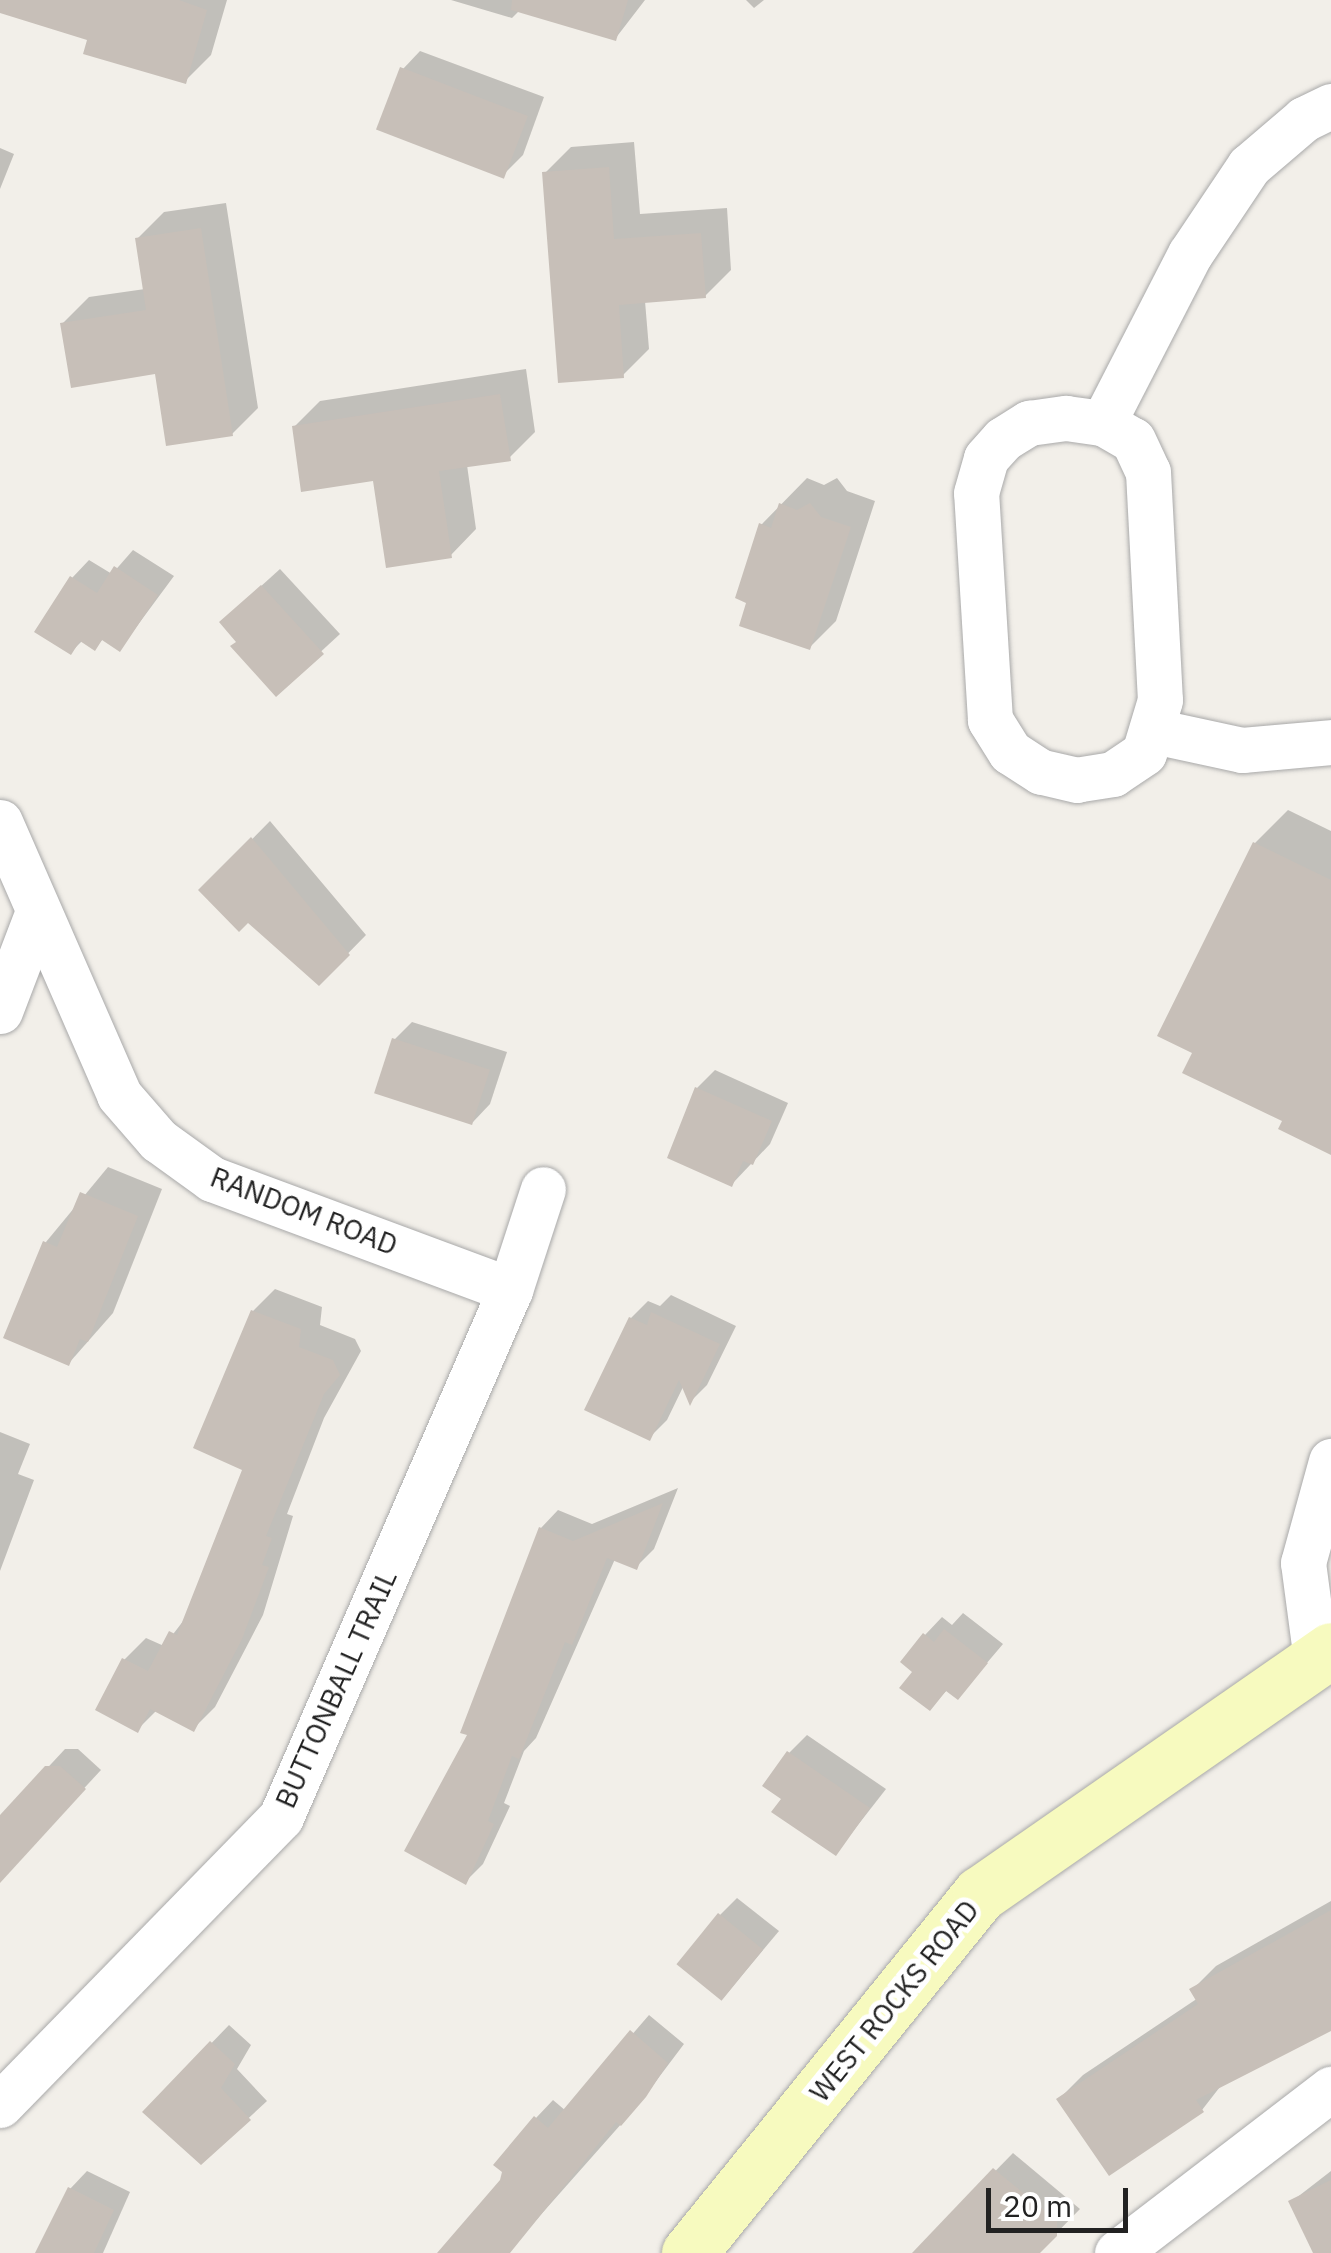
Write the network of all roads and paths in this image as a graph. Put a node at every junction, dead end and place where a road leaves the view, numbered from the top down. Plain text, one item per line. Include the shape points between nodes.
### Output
1 (1331, 106) edge
2 (1103, 424) junction
3 (1154, 732) junction
4 (1331, 742) edge
5 (0, 822) edge
6 (38, 914) junction
7 (0, 1011) edge
8 (542, 1189) dead end
9 (510, 1290) junction
10 (1331, 1461) edge
11 (1324, 1655) edge
12 (1331, 2088) edge
13 (0, 2105) edge
14 (688, 2253) edge
15 (1116, 2253) edge

1 - 2 street via 1304,119 1249,166 1190,254
2 - 3 street via 1133,440 1148,472 1160,700
2 - 3 street via 1066,418 1030,423 986,458 976,493 990,720 1010,752 1041,772 1078,780 1113,774 1144,754
3 - 4 street via 1242,750
5 - 6 street, RANDOM ROAD
6 - 7 street
6 - 9 street, RANDOM ROAD via 119,1096 158,1140 212,1179
8 - 9 street, BUTTONBALL TRAIL
9 - 13 street, BUTTONBALL TRAIL via 281,1816
10 - 11 street via 1303,1562
11 - 14 main road, WEST ROCKS ROAD via 980,1894
12 - 15 street

